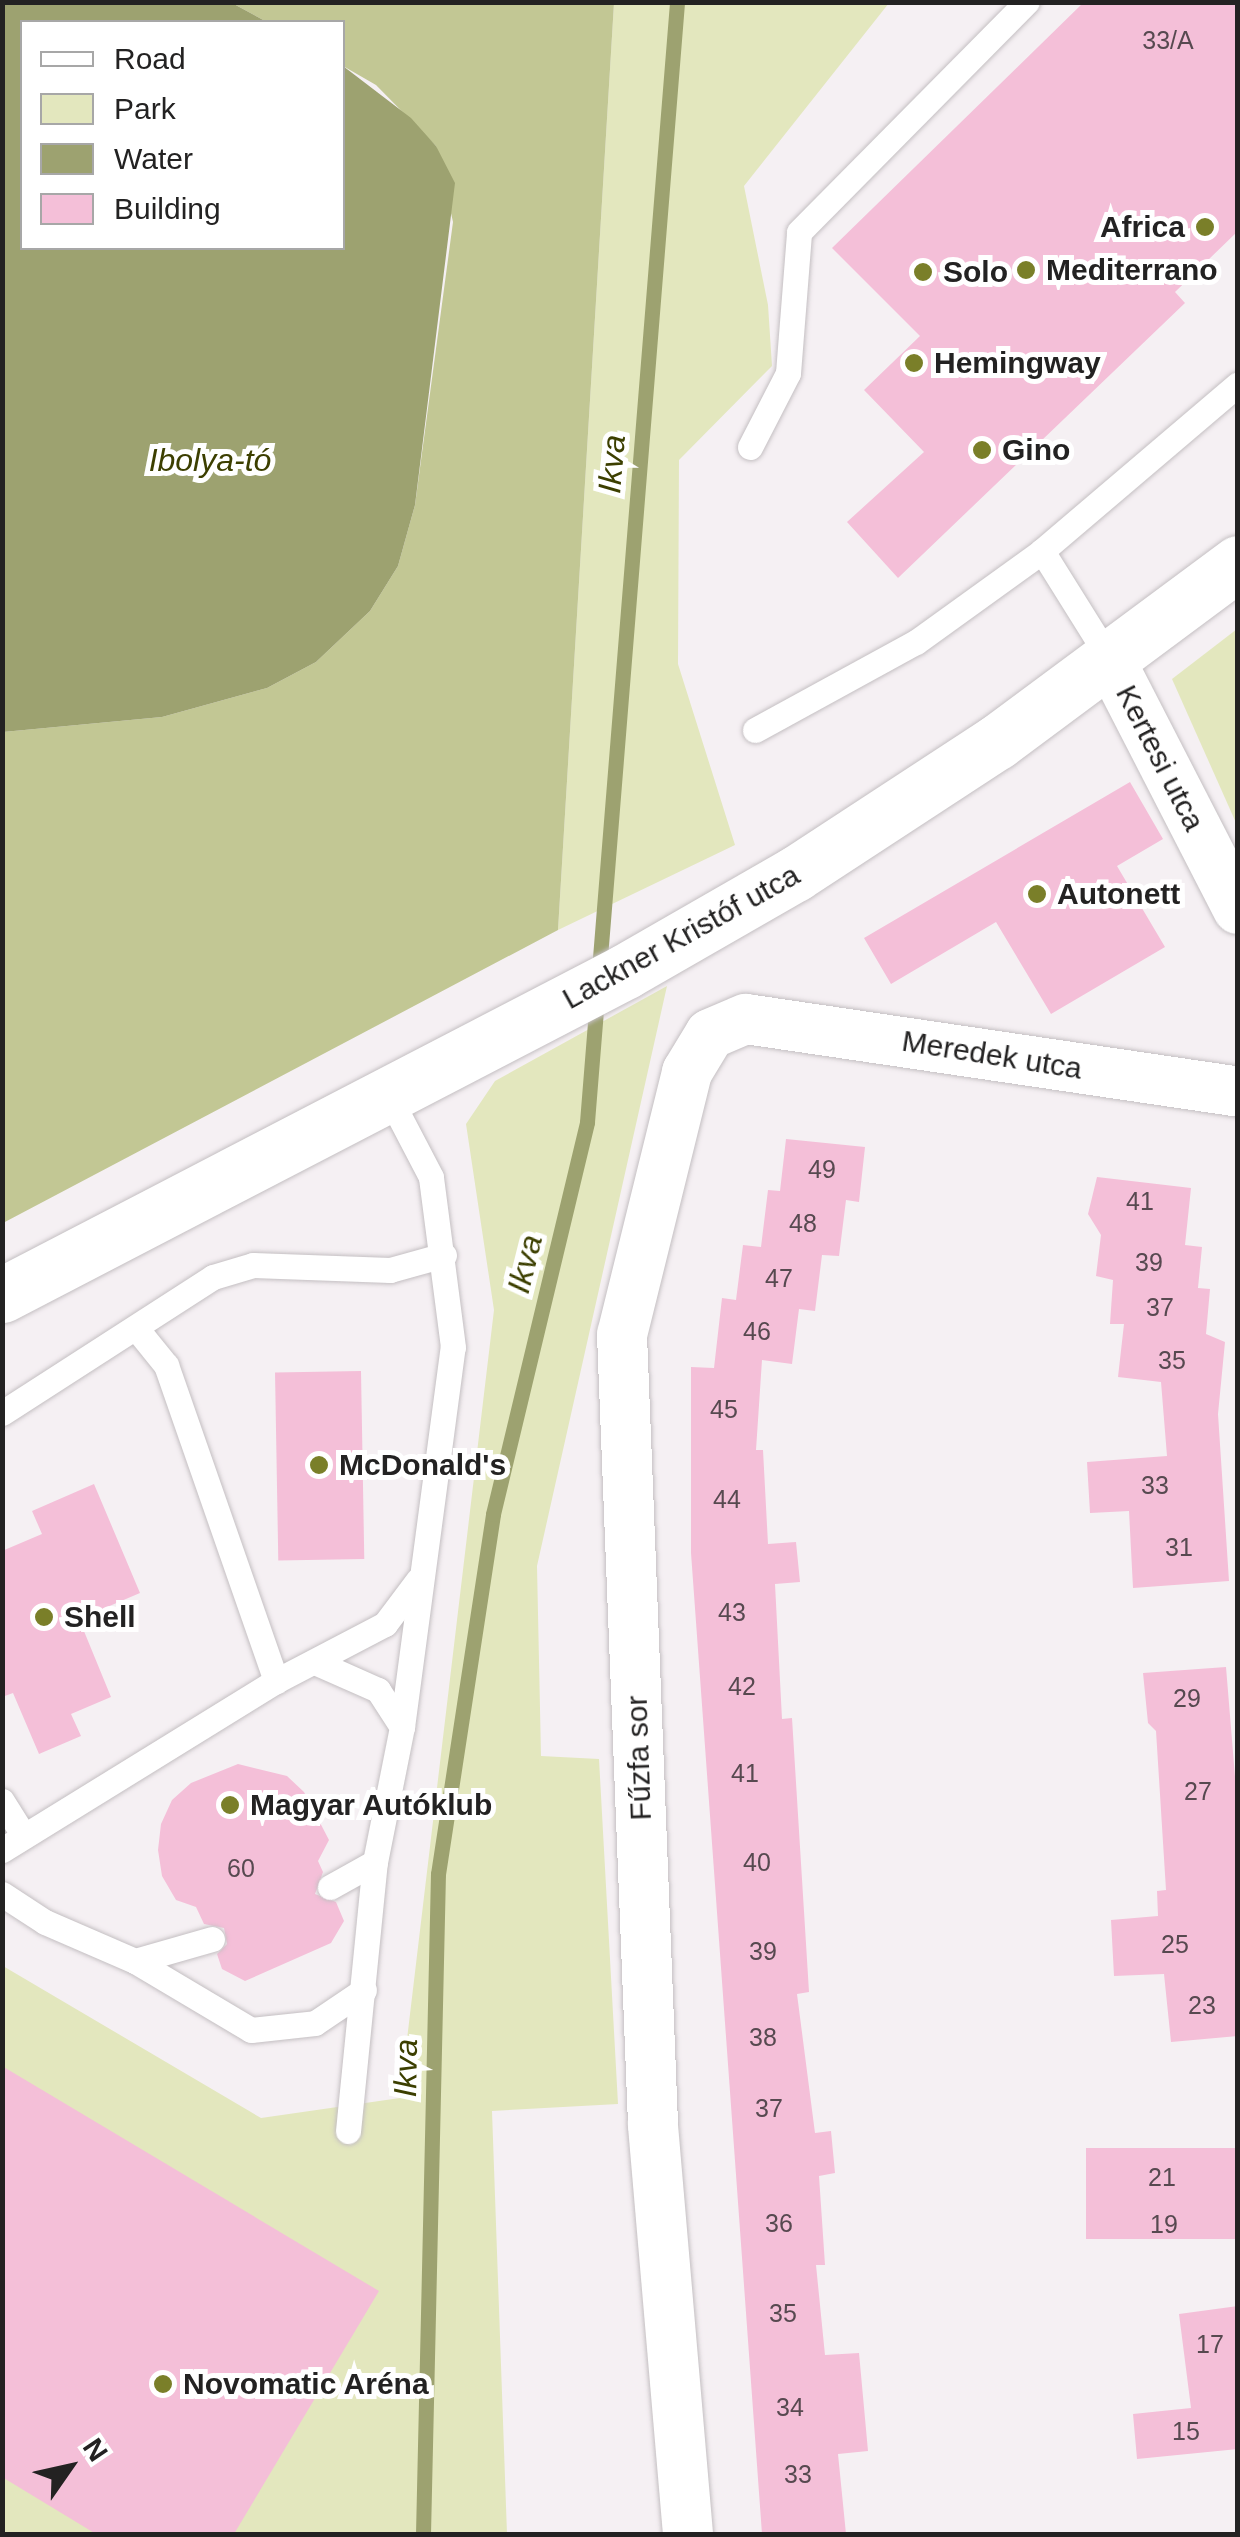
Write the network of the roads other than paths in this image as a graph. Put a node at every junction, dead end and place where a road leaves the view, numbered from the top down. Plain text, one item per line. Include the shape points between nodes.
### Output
1 (1027, 2) edge
2 (1238, 384) edge
3 (750, 448) dead end
4 (1042, 551) junction
5 (1238, 563) edge
6 (1110, 660) junction
7 (755, 730) dead end
8 (1238, 909) edge
9 (746, 1019) joint
10 (1238, 1092) edge
11 (387, 1093) junction
12 (89, 1253) junction
13 (444, 1255) junction
14 (2, 1295) edge
15 (2, 1308) edge
16 (136, 1328) junction
17 (2, 1413) edge
18 (420, 1577) junction
19 (317, 1663) junction
20 (276, 1681) junction
21 (402, 1727) junction
22 (2, 1801) edge
23 (13, 1843) edge
24 (375, 1862) junction
25 (330, 1887) dead end
26 (2, 1894) edge
27 (212, 1939) dead end
28 (136, 1961) junction
29 (364, 1990) junction
30 (348, 2131) dead end
31 (688, 2534) edge

1 - 3 lane via 799,232 788,373
2 - 4 lane
4 - 6 lane
4 - 7 lane via 916,642
5 - 6 street, Lackner Kristóf utca
6 - 8 street, Kertesi utca
6 - 11 street, Lackner Kristóf utca via 796,874 626,971
9 - 10 street, Meredek utca
9 - 31 street, Fűzfa sor via 710,1034 687,1072 622,1335 653,2124
11 - 12 street, Lackner Kristóf utca
11 - 13 lane via 431,1178
12 - 14 street, Lackner Kristóf utca
12 - 15 street, Lackner Kristóf utca
13 - 16 lane via 390,1270 253,1265 213,1277
13 - 18 lane via 452,1346
16 - 17 lane
16 - 20 lane via 166,1365
18 - 19 lane via 385,1624
18 - 21 lane
19 - 20 lane
19 - 21 lane via 378,1690
20 - 23 lane
21 - 24 lane
22 - 23 lane
24 - 25 lane
24 - 29 lane
26 - 28 lane via 45,1922
27 - 28 lane
28 - 29 lane via 251,2030 315,2022
29 - 30 lane

